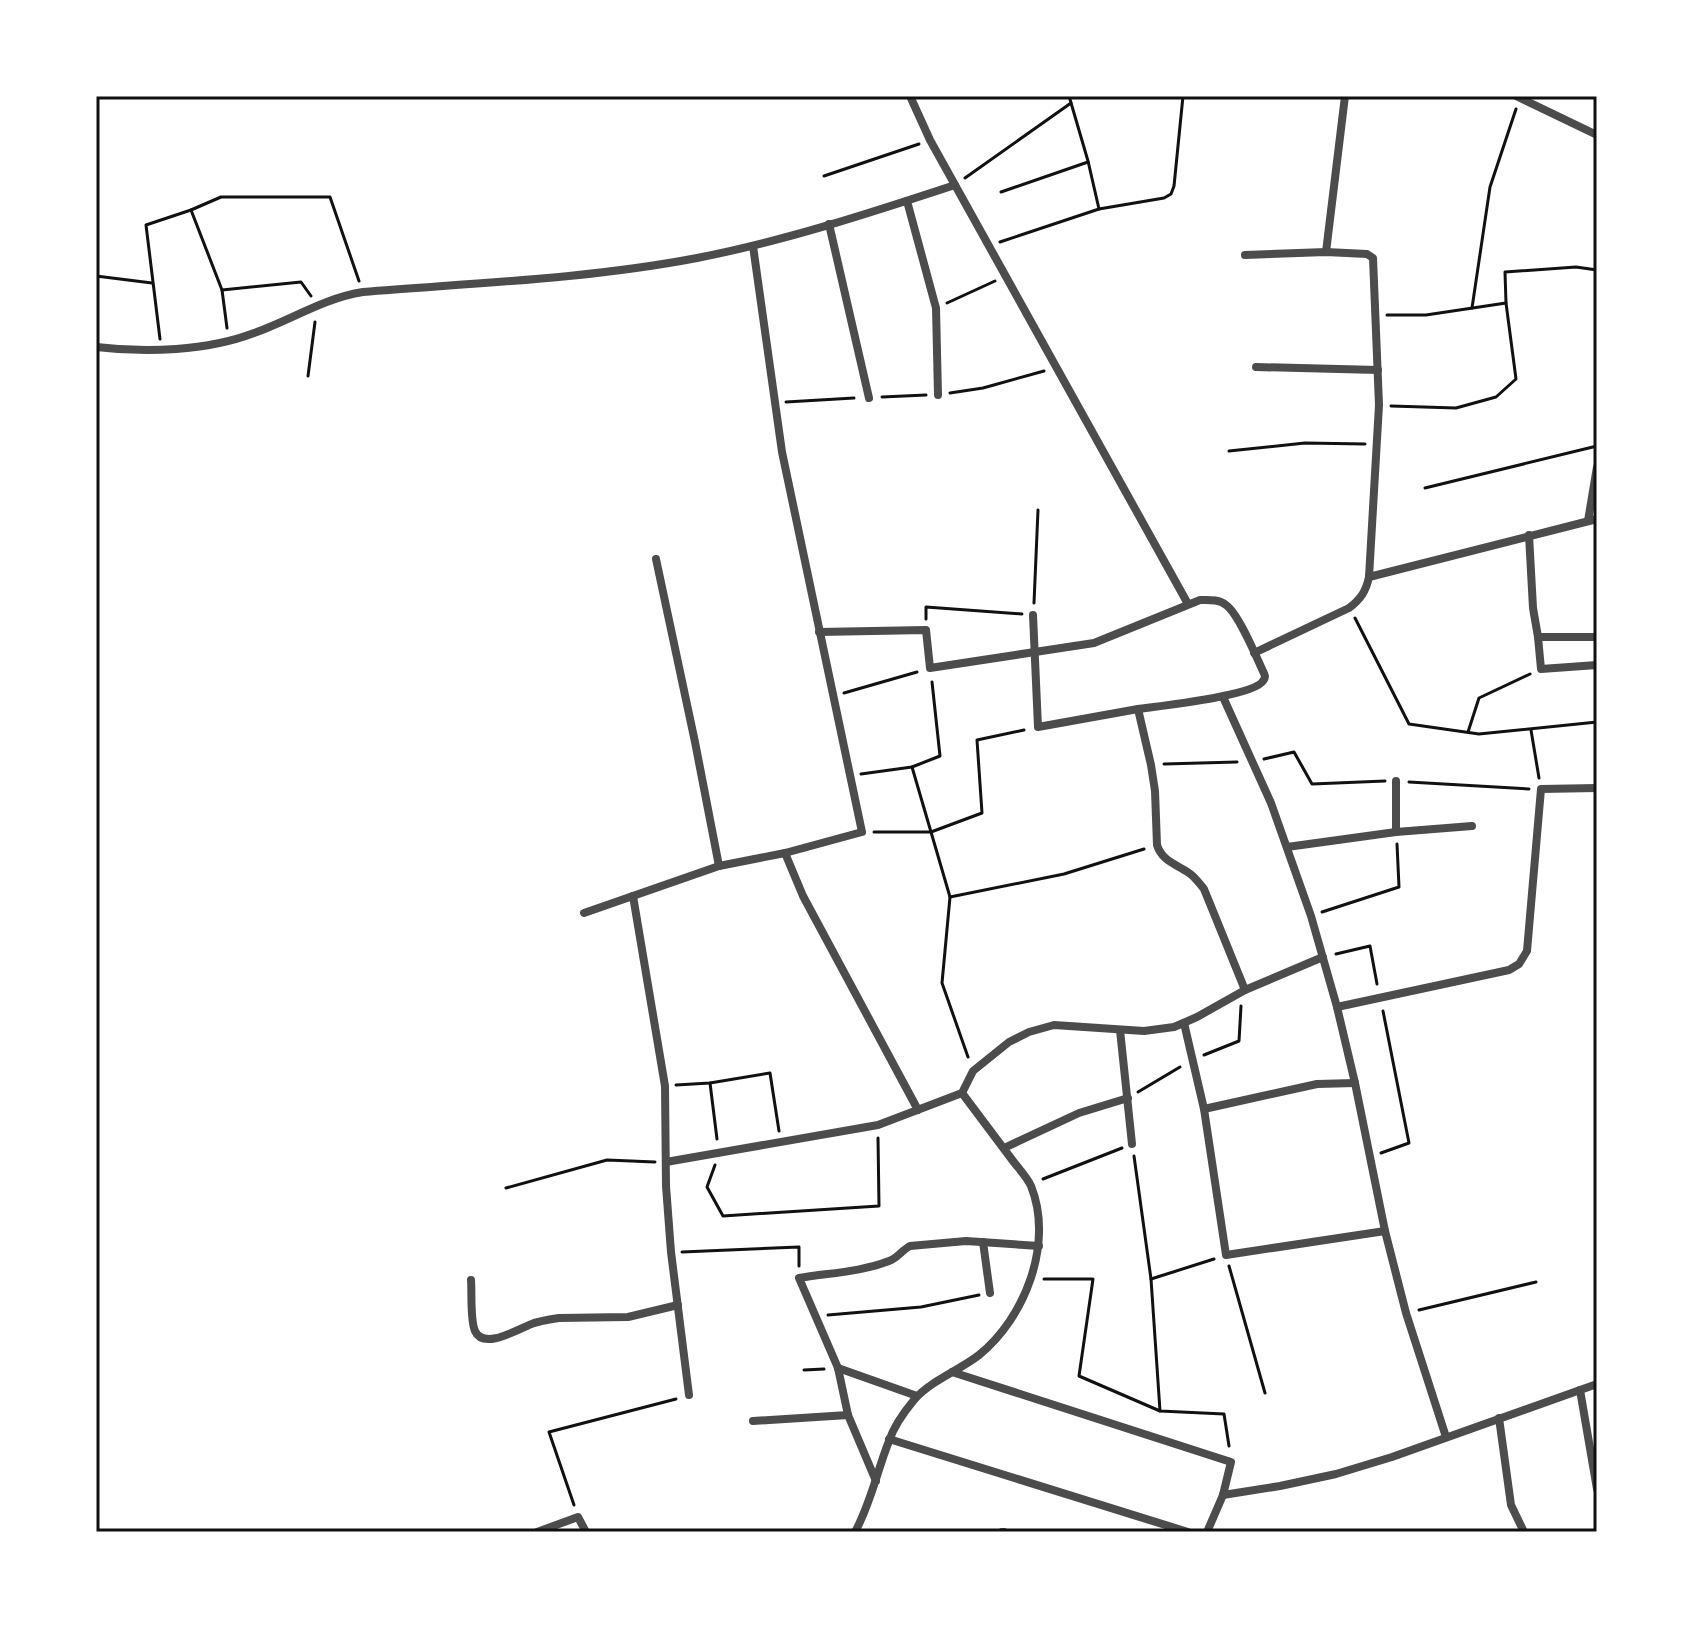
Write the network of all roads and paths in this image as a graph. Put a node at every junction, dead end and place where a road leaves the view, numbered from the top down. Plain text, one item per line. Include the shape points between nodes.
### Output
1 (910, 96) edge
2 (1069, 96) edge
3 (1183, 96) edge
4 (1345, 96) edge
5 (1518, 97) edge
6 (1071, 103) junction
7 (1597, 135) edge
8 (930, 140) junction
9 (1088, 161) junction
10 (824, 176) dead end
11 (955, 185) junction
12 (1001, 192) dead end
13 (907, 201) junction
14 (1099, 209) junction
15 (191, 210) junction
16 (829, 224) junction
17 (753, 246) junction
18 (989, 246) junction
19 (1326, 252) junction
20 (1245, 255) dead end
21 (1597, 270) edge
22 (96, 276) edge
23 (1005, 276) junction
24 (152, 283) junction
25 (222, 290) junction
26 (363, 292) junction
27 (1506, 303) junction
28 (317, 304) junction
29 (936, 308) junction
30 (1472, 308) junction
31 (1376, 315) junction
32 (228, 342) junction
33 (96, 347) edge
34 (162, 350) junction
35 (1256, 367) dead end
36 (1057, 368) junction
37 (1378, 370) junction
38 (308, 376) dead end
39 (938, 395) junction
40 (869, 398) junction
41 (774, 402) junction
42 (1379, 405) junction
43 (1377, 444) junction
44 (1597, 446) edge
45 (1229, 451) dead end
46 (1597, 467) edge
47 (1425, 488) dead end
48 (1038, 510) dead end
49 (1592, 520) edge
50 (1529, 535) junction
51 (656, 559) dead end
52 (1369, 577) junction
53 (1188, 604) junction
54 (1349, 608) junction
55 (1033, 615) junction
56 (926, 630) junction
57 (819, 632) junction
58 (1538, 637) junction
59 (1597, 637) edge
60 (1035, 652) junction
61 (1254, 653) junction
62 (1597, 665) edge
63 (930, 668) junction
64 (1541, 669) junction
65 (832, 696) junction
66 (1223, 697) junction
67 (1138, 709) junction
68 (1597, 722) edge
69 (1038, 727) junction
70 (1531, 730) junction
71 (1468, 733) junction
72 (1253, 761) junction
73 (1151, 765) junction
74 (912, 767) junction
75 (851, 775) junction
76 (1396, 781) junction
77 (1597, 788) edge
78 (1541, 789) junction
79 (1472, 826) dead end
80 (862, 832) junction
81 (931, 832) junction
82 (1396, 832) junction
83 (1157, 845) junction
84 (1287, 847) junction
85 (785, 853) junction
86 (719, 866) junction
87 (633, 896) junction
88 (950, 897) junction
89 (584, 913) dead end
90 (1311, 916) junction
91 (1323, 957) junction
92 (1245, 990) junction
93 (1380, 997) junction
94 (1337, 1007) junction
95 (1184, 1023) junction
96 (1120, 1030) junction
97 (1193, 1060) junction
98 (973, 1071) junction
99 (710, 1083) junction
100 (1355, 1083) junction
101 (665, 1086) junction
102 (962, 1093) junction
103 (1128, 1098) junction
104 (1204, 1109) junction
105 (918, 1110) junction
106 (878, 1125) junction
107 (780, 1141) junction
108 (1132, 1144) junction
109 (1004, 1148) junction
110 (719, 1153) junction
111 (1370, 1156) junction
112 (666, 1162) junction
113 (1030, 1184) junction
114 (506, 1188) dead end
115 (1385, 1231) junction
116 (983, 1242) junction
117 (1039, 1246) junction
118 (671, 1252) junction
119 (1226, 1255) junction
120 (799, 1278) junction
121 (1030, 1278) junction
122 (1151, 1279) junction
123 (471, 1280) dead end
124 (1536, 1282) dead end
125 (990, 1293) joint
126 (678, 1305) junction
127 (1406, 1313) junction
128 (814, 1316) junction
129 (838, 1368) junction
130 (804, 1370) dead end
131 (952, 1372) junction
132 (1597, 1384) edge
133 (1580, 1390) junction
134 (1265, 1393) dead end
135 (689, 1395) joint
136 (917, 1396) junction
137 (1160, 1411) junction
138 (848, 1415) junction
139 (1499, 1418) junction
140 (753, 1421) dead end
141 (1446, 1437) junction
142 (889, 1439) junction
143 (1231, 1462) junction
144 (876, 1482) junction
145 (1597, 1489) edge
146 (1223, 1495) junction
147 (578, 1517) junction
148 (537, 1532) edge
149 (586, 1532) edge
150 (855, 1532) edge
151 (1188, 1532) edge
152 (1207, 1532) edge
153 (1524, 1532) edge

1 - 8 street
2 - 6 path
3 - 14 path via 1171,194
4 - 19 street
5 - 7 street
5 - 30 path via 1490,187
6 - 9 path
6 - 11 path
8 - 10 path
8 - 11 street
9 - 12 path
9 - 14 path
11 - 13 street
11 - 18 street
13 - 16 street
13 - 29 street
14 - 18 path
15 - 24 path via 146,225
15 - 25 path
15 - 26 path via 221,197 330,197
16 - 17 street
16 - 40 street
17 - 26 street via 585,274
17 - 41 street
18 - 23 street
19 - 20 street
19 - 31 street via 1373,258
21 - 27 path via 1505,272
22 - 24 path
23 - 29 path
23 - 36 street
24 - 34 path
25 - 28 path via 301,282
25 - 32 path
26 - 28 street
27 - 30 path
27 - 42 path via 1516,379 1496,397 1456,408
28 - 32 street
28 - 38 path
29 - 39 street
30 - 31 path
31 - 37 street
32 - 34 street
33 - 34 street
35 - 37 street
36 - 39 path
36 - 53 street
37 - 42 street
39 - 40 path
40 - 41 path
41 - 57 street
42 - 43 street
43 - 45 path via 1305,443
43 - 52 street
44 - 47 path
46 - 49 street
48 - 55 path
49 - 50 street
50 - 52 street
50 - 58 street
51 - 86 street
52 - 54 street via 1359,600
53 - 60 street via 1094,643
53 - 61 street via 1226,604
54 - 61 street
54 - 71 path via 1409,724
55 - 56 path via 926,607
55 - 60 street
56 - 57 street
56 - 63 street
57 - 65 street
58 - 59 street
58 - 64 street
60 - 63 street
60 - 69 street
61 - 66 street via 1263,682
62 - 64 street
63 - 65 path
63 - 74 path via 940,756
64 - 71 path via 1479,698
65 - 75 street
66 - 67 street
66 - 72 street
67 - 69 street
67 - 73 street
68 - 70 path
69 - 81 path via 977,740 982,813
70 - 71 path
70 - 78 path
72 - 73 path
72 - 76 path via 1294,752 1312,784
72 - 84 street
73 - 83 street
74 - 75 path
74 - 81 path
75 - 80 street
76 - 78 path
76 - 82 street
77 - 78 street
78 - 93 street via 1523,960 1509,970
79 - 82 street
80 - 81 path
80 - 85 street
81 - 88 path
82 - 84 street
82 - 90 path via 1399,887
83 - 88 path via 1064,874
83 - 92 street via 1164,858 1204,889
84 - 90 street
85 - 86 street
85 - 105 street
86 - 87 street
87 - 89 street
87 - 101 street
88 - 98 path via 942,983
90 - 91 street
91 - 92 street
91 - 93 path via 1370,946
91 - 94 street
92 - 95 street
92 - 97 path via 1239,1041
93 - 94 street
93 - 111 path via 1409,1143
94 - 100 street
95 - 96 street
95 - 97 street
96 - 98 street via 1054,1025 1009,1042
96 - 103 street
97 - 103 path
97 - 104 street
98 - 102 street
99 - 101 path
99 - 107 path via 770,1073
99 - 110 path
100 - 104 street via 1317,1084
100 - 111 street
101 - 112 street
102 - 105 street
102 - 109 street
103 - 108 street
103 - 109 street via 1079,1113
104 - 119 street
105 - 106 street
106 - 107 street
106 - 110 path via 879,1206 723,1216 707,1187
107 - 110 street
108 - 113 path
108 - 122 path
109 - 113 street
110 - 112 street
111 - 115 street
112 - 114 path via 607,1160
112 - 118 street
113 - 117 street
115 - 119 street
115 - 127 street
116 - 117 street
116 - 120 street via 908,1246 893,1260
116 - 125 street
117 - 121 street
118 - 120 path via 799,1247
118 - 126 street
119 - 122 path
119 - 134 path
120 - 128 street
121 - 131 street via 1001,1333
121 - 137 path via 1093,1279 1079,1376
122 - 137 path
123 - 126 street via 475,1331 484,1339 559,1318 628,1317
124 - 127 path
125 - 128 path via 921,1307
126 - 135 street
127 - 141 street
128 - 129 street
129 - 130 path
129 - 136 street
129 - 138 street
131 - 136 street
131 - 143 street
132 - 133 street
133 - 139 street
133 - 145 street
135 - 147 path via 549,1432
136 - 142 street
137 - 143 path via 1224,1414
138 - 140 street
138 - 144 street
139 - 141 street
139 - 153 street via 1511,1505
141 - 146 street via 1336,1474
142 - 144 street
142 - 151 street
143 - 146 street
144 - 150 street
146 - 152 street
147 - 148 street
147 - 149 street

